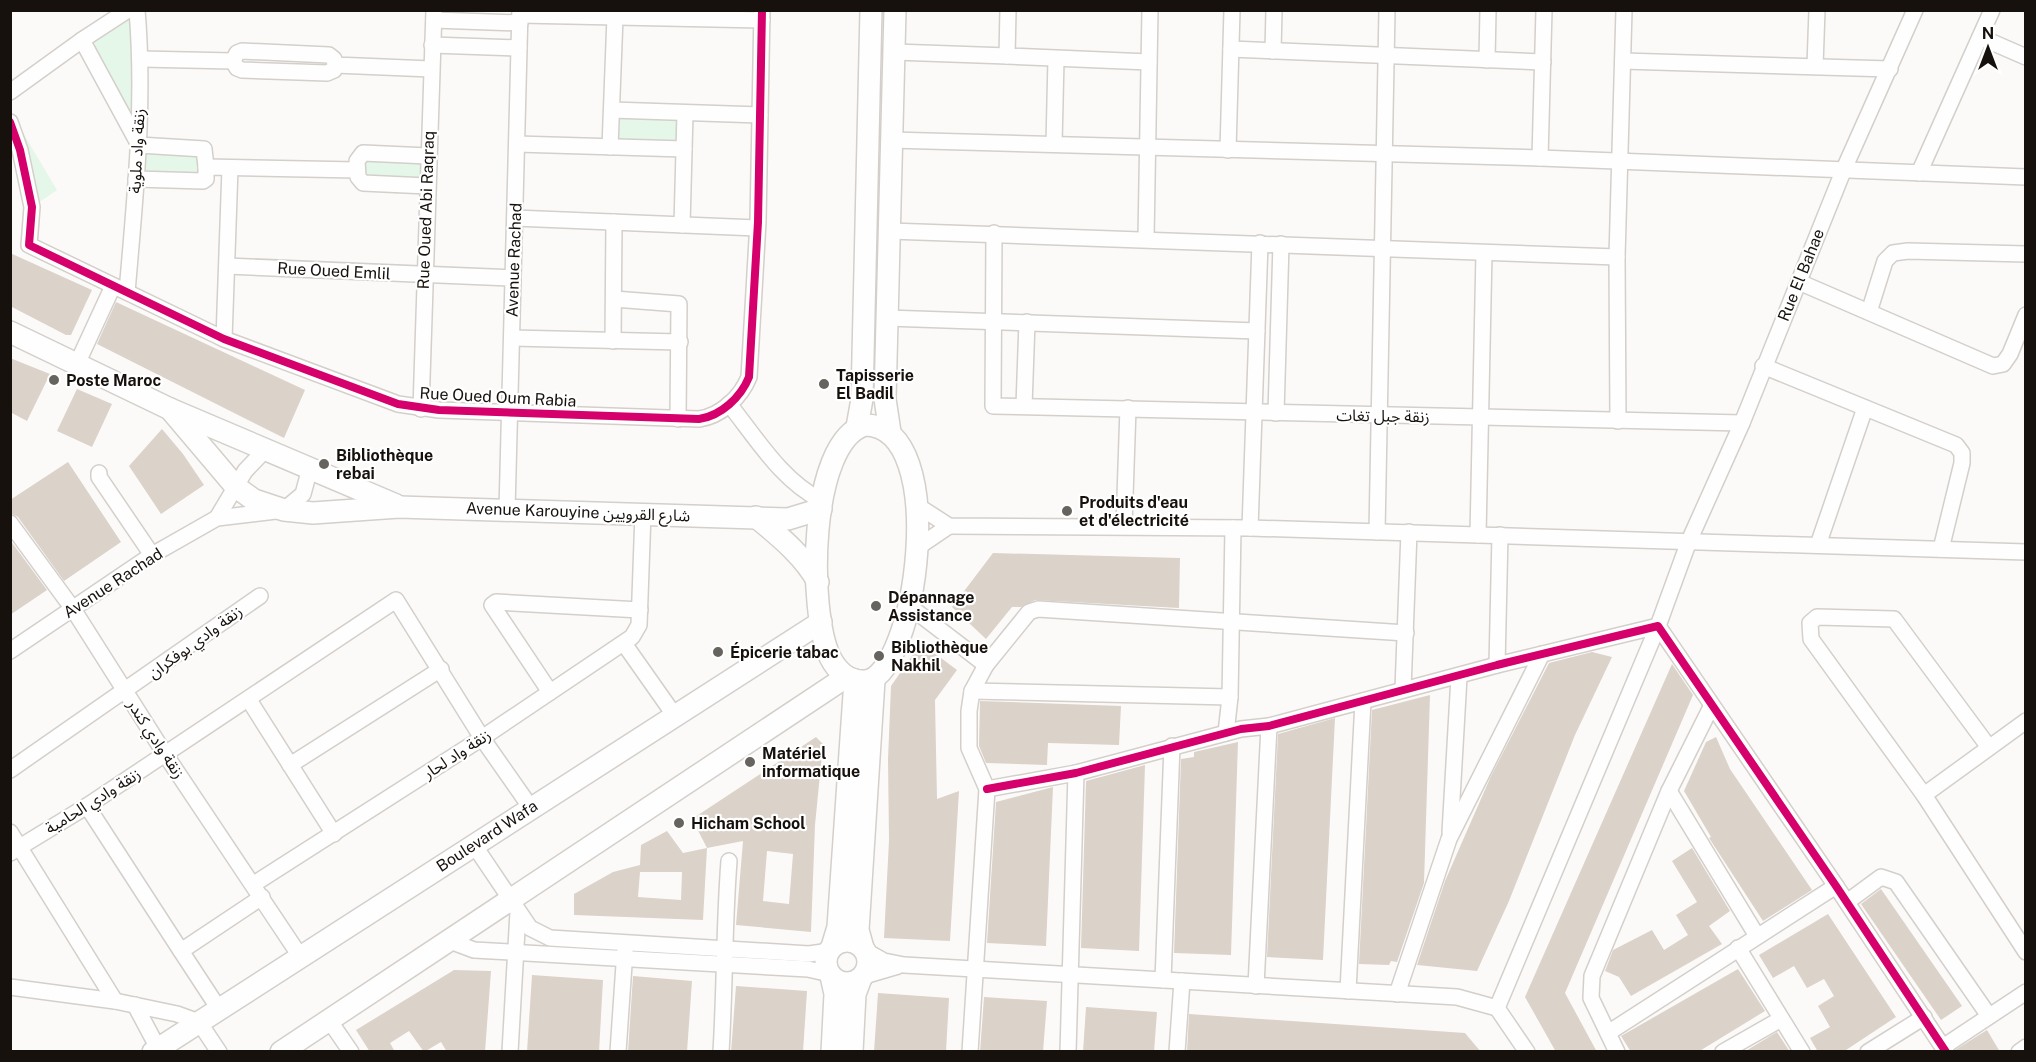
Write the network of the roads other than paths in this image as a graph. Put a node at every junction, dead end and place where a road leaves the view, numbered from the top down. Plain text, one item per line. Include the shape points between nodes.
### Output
1 (128, 10) edge
2 (137, 10) edge
3 (872, 10) edge
4 (895, 10) edge
5 (1008, 10) edge
6 (1150, 10) edge
7 (1232, 10) edge
8 (1274, 10) edge
9 (1387, 10) edge
10 (1488, 10) edge
11 (1544, 10) edge
12 (1624, 10) edge
13 (1817, 10) edge
14 (1915, 10) edge
15 (1992, 10) edge
16 (434, 15) edge
17 (762, 15) edge
18 (520, 16) edge
19 (615, 17) junction
20 (1980, 37) junction
21 (82, 40) junction
22 (432, 45) junction
23 (519, 48) junction
24 (1231, 50) junction
25 (1273, 51) junction
26 (895, 52) junction
27 (1007, 56) junction
28 (1386, 56) junction
29 (2025, 57) edge
30 (141, 59) junction
31 (1056, 59) junction
32 (1487, 60) junction
33 (1623, 61) junction
34 (1149, 62) junction
35 (1543, 62) junction
36 (1815, 66) junction
37 (431, 69) junction
38 (1890, 69) junction
39 (10, 92) edge
40 (612, 110) junction
41 (685, 113) junction
42 (760, 115) junction
43 (10, 122) edge
44 (891, 140) junction
45 (517, 144) junction
46 (1054, 144) junction
47 (139, 145) junction
48 (610, 147) junction
49 (1146, 147) junction
50 (684, 149) junction
51 (1228, 150) junction
52 (1383, 155) junction
53 (428, 156) junction
54 (1539, 158) junction
55 (1619, 162) junction
56 (206, 167) junction
57 (230, 168) junction
58 (1844, 169) junction
59 (357, 170) junction
60 (1919, 173) junction
61 (2025, 177) edge
62 (136, 179) junction
63 (427, 186) junction
64 (515, 218) junction
65 (614, 222) junction
66 (682, 225) junction
67 (757, 228) junction
68 (890, 231) junction
69 (994, 233) junction
70 (1146, 238) junction
71 (1260, 243) junction
72 (1281, 244) junction
73 (1381, 249) junction
74 (1484, 253) junction
75 (2025, 254) edge
76 (1617, 257) junction
77 (227, 266) junction
78 (424, 274) junction
79 (513, 278) junction
80 (1799, 282) junction
81 (120, 289) junction
82 (614, 299) junction
83 (1869, 312) junction
84 (2025, 315) edge
85 (887, 318) junction
86 (994, 320) junction
87 (1027, 322) junction
88 (1257, 331) junction
89 (10, 332) edge
90 (512, 338) junction
91 (224, 339) junction
92 (613, 341) junction
93 (680, 342) junction
94 (77, 364) junction
95 (1763, 366) junction
96 (729, 404) junction
97 (1024, 406) junction
98 (1128, 408) junction
99 (1865, 408) junction
100 (170, 409) junction
101 (422, 409) junction
102 (510, 412) junction
103 (1255, 412) junction
104 (1276, 413) junction
105 (1380, 417) junction
106 (1482, 417) junction
107 (678, 419) junction
108 (1618, 421) junction
109 (1742, 423) junction
110 (856, 427) junction
111 (890, 432) junction
112 (266, 449) junction
113 (310, 468) junction
114 (99, 473) dead end
115 (236, 487) junction
116 (821, 505) junction
117 (918, 506) junction
118 (399, 507) junction
119 (284, 510) junction
120 (507, 510) junction
121 (643, 513) junction
122 (756, 517) junction
123 (217, 518) junction
124 (10, 523) edge
125 (949, 526) junction
126 (1124, 526) junction
127 (1233, 528) junction
128 (1250, 528) junction
129 (1377, 532) junction
130 (1408, 532) junction
131 (1478, 535) junction
132 (1500, 535) junction
133 (1689, 541) junction
134 (1818, 545) junction
135 (918, 547) junction
136 (1941, 549) junction
137 (2024, 549) edge
138 (152, 555) junction
139 (818, 582) junction
140 (260, 596) dead end
141 (909, 606) junction
142 (73, 609) junction
143 (640, 610) junction
144 (821, 622) junction
145 (1231, 623) junction
146 (1658, 626) junction
147 (1406, 633) junction
148 (625, 645) junction
149 (10, 651) edge
150 (1542, 654) junction
151 (986, 665) junction
152 (1497, 665) junction
153 (441, 669) junction
154 (1459, 677) junction
155 (858, 679) junction
156 (1403, 689) junction
157 (972, 691) junction
158 (125, 692) junction
159 (550, 692) junction
160 (1230, 697) junction
161 (249, 700) junction
162 (1363, 701) junction
163 (1711, 707) junction
164 (675, 716) junction
165 (2025, 721) edge
166 (1269, 726) junction
167 (1226, 733) junction
168 (482, 738) junction
169 (1172, 746) junction
170 (1988, 746) junction
171 (165, 754) junction
172 (290, 765) junction
173 (10, 770) edge
174 (1076, 772) junction
175 (987, 789) junction
176 (1669, 791) junction
177 (1924, 795) junction
178 (87, 806) junction
179 (531, 807) junction
180 (10, 832) edge
181 (334, 834) junction
182 (1449, 839) junction
183 (474, 845) junction
184 (15, 850) edge
185 (729, 861) dead end
186 (1836, 886) junction
187 (258, 890) junction
188 (1847, 902) junction
189 (514, 906) junction
190 (1757, 936) junction
191 (450, 941) junction
192 (1738, 948) junction
193 (831, 949) junction
194 (865, 950) junction
195 (181, 951) junction
196 (625, 951) junction
197 (2025, 952) edge
198 (516, 953) junction
199 (300, 956) junction
200 (724, 957) junction
201 (904, 965) junction
202 (975, 969) junction
203 (830, 975) junction
204 (1073, 975) junction
205 (863, 977) junction
206 (1163, 980) junction
207 (1182, 981) junction
208 (1256, 986) junction
209 (13, 990) edge
210 (1348, 991) junction
211 (2025, 992) edge
212 (1397, 994) junction
213 (115, 1000) junction
214 (135, 1005) junction
215 (1497, 1008) junction
216 (219, 1009) junction
217 (1989, 1016) junction
218 (1924, 1017) junction
219 (1781, 1019) junction
220 (329, 1020) junction
221 (199, 1022) junction
222 (1608, 1033) junction
223 (2025, 1047) edge
224 (1944, 1049) edge
225 (157, 1050) edge
226 (219, 1052) edge
227 (281, 1052) edge
228 (351, 1052) edge
229 (510, 1052) edge
230 (618, 1052) edge
231 (721, 1052) edge
232 (832, 1052) edge
233 (852, 1052) edge
234 (970, 1052) edge
235 (1068, 1052) edge
236 (1177, 1052) edge
237 (1527, 1052) edge
238 (1617, 1052) edge
239 (1723, 1052) edge
240 (1802, 1052) edge
241 (1868, 1052) edge
242 (2019, 1052) edge

1 - 21 street
2 - 30 street, زنقة واد ملوية
3 - 110 street via 862,399
4 - 26 street
5 - 27 street
6 - 34 street
7 - 24 street
8 - 25 street
9 - 28 street
10 - 32 street
11 - 35 street
12 - 33 street
13 - 36 street
14 - 38 street, Rue El Bahae
15 - 20 street
16 - 18 street
16 - 22 street, Rue Oued Abi Raqraq
17 - 19 street
17 - 42 street, Rue Oued Oum Rabia
18 - 19 street
18 - 23 street, Avenue Rachad
19 - 40 street
20 - 29 street
20 - 60 street
21 - 39 street
21 - 47 street
22 - 23 street
22 - 37 street, Rue Oued Abi Raqraq
23 - 45 street, Avenue Rachad
24 - 25 street
24 - 51 street
25 - 28 street
26 - 27 street
26 - 44 street
27 - 31 street
28 - 32 street
28 - 52 street
30 - 37 street via 233,61 242,51 329,55 335,65
30 - 47 street, زنقة واد ملوية
31 - 34 street
31 - 46 street
32 - 35 street
33 - 36 street
33 - 55 street
34 - 49 street
35 - 54 street
36 - 38 street
37 - 53 street, Rue Oued Abi Raqraq
38 - 58 street, Rue El Bahae
40 - 41 street
40 - 48 street
41 - 42 street
41 - 50 street
42 - 67 street, Rue Oued Oum Rabia
43 - 81 street, Rue Oued Oum Rabia via 32,207 29,245
44 - 46 street
44 - 68 street
45 - 48 street
45 - 64 street, Avenue Rachad
46 - 49 street
47 - 56 street via 204,149
47 - 62 street, زنقة واد ملوية
48 - 50 street
49 - 51 street
49 - 70 street
50 - 66 street
51 - 52 street
52 - 54 street
52 - 73 street
53 - 59 street via 363,153 358,157
53 - 63 street, Rue Oued Abi Raqraq
54 - 55 street
55 - 58 street
55 - 76 street
56 - 57 street
56 - 62 street via 203,181
57 - 59 street
57 - 77 street
58 - 60 street
58 - 80 street, Rue El Bahae
59 - 63 street via 363,183
60 - 61 street
62 - 81 street, زنقة واد ملوية
63 - 78 street, Rue Oued Abi Raqraq
64 - 65 street
64 - 79 street, Avenue Rachad
65 - 66 street
65 - 82 street
66 - 67 street
67 - 96 street, Rue Oued Oum Rabia via 749,377 745,388
68 - 69 street
68 - 85 street
69 - 70 street
69 - 86 street
70 - 71 street
71 - 72 street
71 - 88 street
72 - 73 street
72 - 104 street
73 - 74 street
73 - 105 street
74 - 76 street
74 - 106 street
75 - 83 street via 1893,253 1885,261
76 - 108 street
77 - 78 street, Rue Oued Emlil
77 - 91 street
78 - 79 street, Rue Oued Emlil
78 - 101 street, Rue Oued Abi Raqraq
79 - 90 street, Avenue Rachad
80 - 83 street
80 - 95 street, Rue El Bahae
81 - 91 street, Rue Oued Oum Rabia
81 - 94 street
82 - 92 street
82 - 93 street via 678,302
83 - 84 street via 1992,366 2003,364 2010,354
85 - 86 street
85 - 111 street via 885,399
86 - 87 street
86 - 97 street, زنقة جبل تغات via 993,406
87 - 88 street
87 - 97 street
88 - 103 street
89 - 94 street, Avenue Karouyine شارع القرويين
90 - 92 street
90 - 102 street, Avenue Rachad
91 - 101 street, Rue Oued Oum Rabia via 368,394
92 - 93 street
93 - 107 street
94 - 100 street, Avenue Karouyine شارع القرويين
95 - 99 street
95 - 109 street, Rue El Bahae
96 - 107 street, Rue Oued Oum Rabia via 706,418
96 - 116 street via 785,475
97 - 98 street, زنقة جبل تغات
98 - 103 street, زنقة جبل تغات
98 - 126 street
99 - 134 street
99 - 136 street via 1956,445 1962,453
100 - 112 street, Avenue Karouyine شارع القرويين
100 - 115 street, Avenue Karouyine شارع القرويين
101 - 102 street, Rue Oued Oum Rabia
102 - 107 street, Rue Oued Oum Rabia
102 - 120 street, Avenue Rachad
103 - 104 street, زنقة جبل تغات
103 - 128 street
104 - 105 street, زنقة جبل تغات
105 - 106 street, زنقة جبل تغات
105 - 129 street
106 - 108 street, زنقة جبل تغات
106 - 131 street
108 - 109 street, زنقة جبل تغات
109 - 133 street, Rue El Bahae
110 - 111 street via 882,426
110 - 116 street via 836,454
111 - 117 street via 906,459
112 - 113 street, Avenue Karouyine شارع القرويين
112 - 115 street, Avenue Rachad
113 - 118 street, Avenue Karouyine شارع القرويين
113 - 119 street via 303,494
114 - 138 street
115 - 119 street, Avenue Karouyine شارع القرويين via 254,500
115 - 123 street, Avenue Rachad
116 - 122 street, Avenue Karouyine شارع القرويين via 788,519
116 - 139 street
117 - 125 street
117 - 135 street
118 - 119 street, Avenue Karouyine شارع القرويين via 313,513
118 - 120 street, Avenue Karouyine شارع القرويين
119 - 123 street, Avenue Rachad
120 - 121 street, Avenue Karouyine شارع القرويين
121 - 122 street, Avenue Karouyine شارع القرويين
121 - 143 street, زنقة واد لحار
122 - 139 street via 792,549
123 - 138 street, Avenue Rachad
124 - 142 street, زنقة وادي كندر
125 - 126 street
125 - 135 street
126 - 127 street
127 - 128 street
127 - 145 street
128 - 129 street
129 - 130 street
130 - 131 street
130 - 147 street
131 - 132 street
132 - 133 street
132 - 152 street
133 - 134 street
133 - 146 street, Rue El Bahae
134 - 136 street
135 - 141 street
136 - 137 street
138 - 142 street, Avenue Rachad
139 - 144 street
140 - 158 street, زنقة وادي بوفكران
141 - 151 street
141 - 155 street via 894,652 882,674
142 - 149 street, Avenue Rachad
142 - 158 street, زنقة وادي كندر
143 - 148 street, زنقة واد لحار via 637,632
143 - 159 street via 494,603 492,609
144 - 155 street via 829,655
144 - 164 street, Boulevard Wafa
145 - 147 street
145 - 151 street via 1035,609 1026,614
145 - 160 street
146 - 150 street
146 - 163 street
146 - 215 street, Rue El Bahae
147 - 156 street
148 - 159 street, زنقة واد لحار
148 - 164 street
150 - 152 street
150 - 182 street
151 - 157 street
152 - 154 street
153 - 161 street, زنقة وادي الحامية via 396,600
153 - 168 street
153 - 172 street
154 - 156 street
154 - 182 street
155 - 189 street
155 - 193 street via 837,927
155 - 194 street via 858,930
156 - 162 street
157 - 160 street
157 - 175 street via 969,748
158 - 171 street, زنقة وادي كندر
158 - 173 street, زنقة وادي بوفكران
159 - 168 street, زنقة واد لحار
160 - 167 street
161 - 171 street, زنقة وادي الحامية
161 - 172 street
162 - 166 street
162 - 210 street
163 - 176 street
163 - 186 street
164 - 179 street, Boulevard Wafa
165 - 170 street
166 - 167 street
166 - 208 street
167 - 169 street
168 - 179 street
168 - 181 street, زنقة واد لحار
169 - 174 street
169 - 206 street
170 - 177 street
170 - 177 street via 1894,619 1817,617 1810,623 1811,639
171 - 178 street, زنقة وادي الحامية
171 - 187 street, زنقة وادي كندر
172 - 181 street
174 - 175 street
174 - 204 street
175 - 202 street
176 - 190 street
176 - 222 street via 1592,976 1592,998
177 - 197 street
178 - 184 street, زنقة وادي الحامية
178 - 195 street
179 - 183 street, Boulevard Wafa
180 - 184 street
181 - 187 street, زنقة واد لحار
182 - 212 street
183 - 189 street
183 - 199 street, Boulevard Wafa
184 - 213 street
185 - 200 street
186 - 188 street
186 - 190 street
187 - 195 street, زنقة واد لحار
187 - 199 street, زنقة وادي كندر
188 - 217 street via 1881,877 1896,882
188 - 218 street
189 - 191 street
189 - 196 street via 530,928 550,938
189 - 198 street
190 - 192 street
191 - 198 street via 474,950
191 - 220 street
192 - 219 street
192 - 222 street
193 - 194 street via 848,941
193 - 200 street via 809,954
193 - 203 street via 826,962
194 - 201 street via 884,961
194 - 205 street via 869,964
195 - 216 street
196 - 198 street
196 - 200 street
196 - 230 street
198 - 229 street
199 - 216 street, Boulevard Wafa
200 - 203 street
200 - 231 street
201 - 202 street
201 - 205 street
202 - 204 street
202 - 234 street
203 - 205 street via 846,983
203 - 232 street via 835,994
204 - 206 street
204 - 235 street
205 - 233 street via 855,994
206 - 207 street
207 - 208 street
207 - 236 street
208 - 210 street
209 - 213 street
210 - 212 street
211 - 217 street
212 - 215 street via 1457,997
213 - 214 street
214 - 221 street
214 - 225 street
215 - 237 street
216 - 221 street, Boulevard Wafa
217 - 224 street
218 - 224 street
218 - 241 street
219 - 239 street
219 - 240 street
220 - 227 street
220 - 228 street
221 - 225 street, Boulevard Wafa
221 - 226 street
222 - 238 street
223 - 242 street

